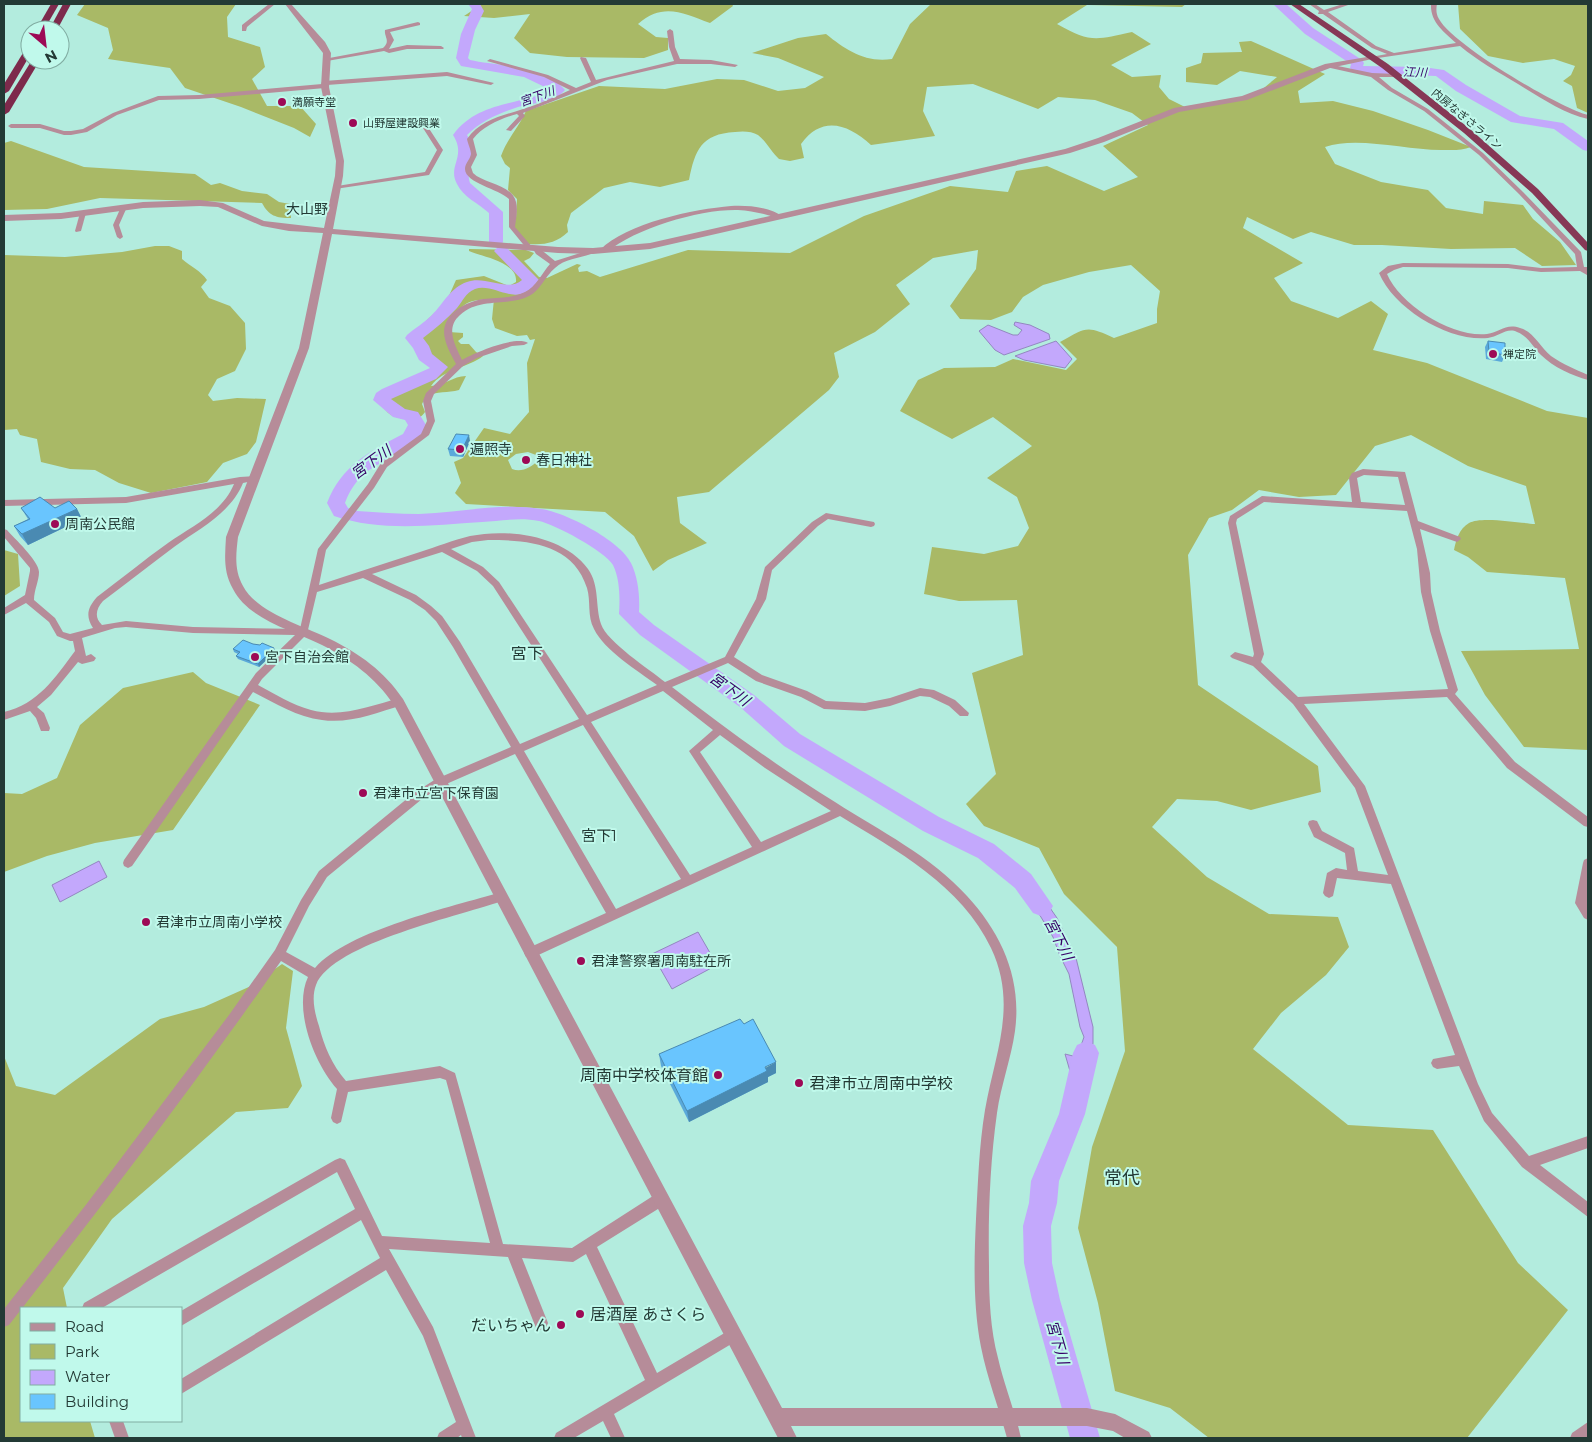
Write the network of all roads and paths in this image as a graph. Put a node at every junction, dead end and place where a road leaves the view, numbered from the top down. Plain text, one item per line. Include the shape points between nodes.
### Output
1 (55, 4) edge
2 (67, 4) edge
3 (272, 4) edge
4 (288, 4) edge
5 (1294, 4) edge
6 (1312, 4) edge
7 (1348, 4) edge
8 (1434, 4) edge
9 (1324, 12) junction
10 (1312, 16) junction
11 (46, 20) edge
12 (58, 20) edge
13 (418, 24) dead end
14 (244, 30) dead end
15 (670, 31) dead end
16 (1461, 44) junction
17 (441, 48) dead end
18 (385, 49) junction
19 (1394, 55) junction
20 (583, 58) dead end
21 (1373, 58) junction
22 (327, 59) junction
23 (490, 61) dead end
24 (678, 62) junction
25 (20, 65) edge
26 (735, 65) dead end
27 (1328, 66) junction
28 (30, 70) edge
29 (1373, 75) junction
30 (1396, 75) junction
31 (491, 83) dead end
32 (594, 83) junction
33 (324, 84) junction
34 (574, 90) junction
35 (4, 91) edge
36 (4, 112) edge
37 (519, 112) junction
38 (1588, 118) edge
39 (11, 126) dead end
40 (426, 128) dead end
41 (510, 130) dead end
42 (337, 188) junction
43 (124, 207) junction
44 (83, 213) junction
45 (780, 217) junction
46 (4, 218) edge
47 (328, 230) junction
48 (78, 231) dead end
49 (120, 237) dead end
50 (533, 248) junction
51 (1588, 248) edge
52 (604, 250) junction
53 (593, 251) junction
54 (555, 264) junction
55 (1586, 270) edge
56 (524, 343) dead end
57 (460, 364) junction
58 (1588, 378) edge
59 (254, 478) junction
60 (240, 480) junction
61 (4, 503) edge
62 (1358, 505) junction
63 (1410, 508) junction
64 (1414, 523) junction
65 (871, 524) dead end
66 (4, 532) edge
67 (1457, 539) dead end
68 (442, 548) junction
69 (363, 574) junction
70 (314, 590) junction
71 (29, 597) junction
72 (4, 612) edge
73 (100, 629) junction
74 (304, 632) junction
75 (77, 637) junction
76 (80, 652) junction
77 (1235, 656) dead end
78 (90, 658) dead end
79 (724, 661) junction
80 (1256, 663) junction
81 (665, 686) junction
82 (252, 687) junction
83 (1449, 693) junction
84 (1296, 701) junction
85 (398, 702) junction
86 (32, 706) junction
87 (964, 713) dead end
88 (4, 716) edge
89 (585, 719) junction
90 (46, 728) dead end
91 (719, 730) junction
92 (517, 749) junction
93 (440, 782) junction
94 (841, 811) junction
95 (1588, 823) edge
96 (1313, 824) dead end
97 (760, 849) junction
98 (128, 863) dead end
99 (1588, 863) edge
100 (1353, 875) junction
101 (1395, 880) junction
102 (688, 881) junction
103 (1328, 893) dead end
104 (501, 897) junction
105 (1588, 915) edge
106 (614, 916) junction
107 (530, 953) junction
108 (279, 954) junction
109 (316, 975) junction
110 (1463, 1060) junction
111 (1437, 1063) dead end
112 (343, 1087) junction
113 (337, 1118) dead end
114 (1588, 1142) edge
115 (1527, 1163) junction
116 (661, 1199) junction
117 (1588, 1210) edge
118 (362, 1212) junction
119 (378, 1242) junction
120 (589, 1245) junction
121 (505, 1250) junction
122 (388, 1261) junction
123 (91, 1307) edge
124 (182, 1318) edge
125 (4, 1320) edge
126 (541, 1323) dead end
127 (733, 1335) junction
128 (654, 1383) junction
129 (182, 1386) edge
130 (606, 1412) junction
131 (777, 1417) junction
132 (1009, 1418) junction
133 (466, 1432) edge
134 (444, 1438) edge
135 (561, 1438) edge
136 (618, 1438) edge
137 (788, 1438) edge
138 (1014, 1438) edge
139 (1143, 1438) edge

1 - 11 highway
2 - 12 highway
3 - 14 street via 244,26
4 - 22 street via 325,49
5 - 10 highway, 内房なぎさライン
6 - 9 street
7 - 9 street
8 - 16 street via 1436,20
9 - 10 street
9 - 19 street via 1374,46
10 - 21 highway, 内房なぎさライン
13 - 18 street via 387,31 391,40
15 - 24 street
16 - 19 street
16 - 38 street via 1557,105
17 - 18 street
18 - 22 street
19 - 21 street
20 - 32 street
21 - 27 street
21 - 30 highway, 内房なぎさライン
22 - 33 street
23 - 34 street via 546,76
24 - 26 street
24 - 32 street
25 - 35 highway
27 - 29 street
27 - 45 street via 1244,98 1177,110 1067,151
28 - 36 highway
29 - 30 street
29 - 55 street via 1426,110 1481,154 1578,254
30 - 51 highway, 内房なぎさライン via 1535,191
31 - 33 street via 447,74
32 - 34 street
33 - 39 street via 199,97 163,97 114,114 86,131 64,133 40,126
33 - 42 street via 340,161
34 - 37 street
37 - 41 street via 522,116
37 - 50 street via 500,117 475,132 470,139 474,157 468,168 475,180 509,196 513,201 512,227
40 - 42 street via 440,150 427,174
42 - 47 street
43 - 44 street
43 - 47 street via 211,204 273,226
43 - 49 street via 116,225
44 - 46 street
44 - 48 street
45 - 52 street via 650,246
45 - 52 street via 774,213 733,208 714,211 637,229
47 - 50 street
47 - 59 street via 304,348
50 - 53 street
50 - 54 street
52 - 53 street
53 - 54 street
54 - 57 street via 528,294 463,306 450,321 447,331
55 - 58 street via 1403,265 1383,272 1384,278 1402,300 1429,320 1478,336 1518,329 1532,339 1546,356
56 - 57 street via 480,353
57 - 70 street via 427,398 431,421 426,435 384,464 322,549
59 - 60 street
59 - 74 street via 232,537 230,563 236,584 257,610
60 - 61 street via 126,500
60 - 73 street via 239,486 217,513 100,599 91,616
62 - 63 street
62 - 63 street via 1355,475 1364,472 1402,474
62 - 80 street via 1262,499 1233,518 1259,654
63 - 64 street
64 - 67 street
64 - 83 street via 1435,631 1453,690
65 - 79 street via 831,516 815,524 768,569 761,599
66 - 71 street via 34,567 36,574
68 - 69 street
68 - 81 street via 471,539 506,536 538,541 567,554 589,579 593,617 606,640
68 - 89 street via 480,569 496,584
69 - 70 street
69 - 92 street via 428,607 441,621
70 - 74 street
71 - 72 street
71 - 75 street via 54,622 60,634
73 - 74 street via 126,624 193,630
73 - 75 street
74 - 82 street
74 - 85 street via 360,661 388,686
75 - 76 street
76 - 78 street via 82,660
76 - 86 street via 50,692
77 - 80 street
79 - 81 street
79 - 87 street via 824,705 865,707 920,692 932,693
80 - 84 street
81 - 89 street
81 - 91 street
82 - 85 street via 306,712 330,717
82 - 98 street
83 - 84 street
83 - 95 street via 1511,765
84 - 101 street via 1360,786
85 - 93 street
86 - 88 street
86 - 90 street
89 - 92 street
89 - 102 street
91 - 94 street
91 - 97 street via 694,751
92 - 93 street
92 - 106 street
93 - 104 street
93 - 108 street via 418,796 323,874
94 - 97 street
94 - 132 street via 880,833 954,887 996,944 1008,977 1011,1007 989,1125 982,1230 988,1345
96 - 100 street via 1319,835 1350,850
97 - 102 street
99 - 105 street via 1581,903
100 - 101 street
100 - 103 street via 1336,873 1331,876
101 - 110 street
102 - 106 street
104 - 107 street
104 - 109 street via 374,936 349,948
106 - 107 street
107 - 116 street
108 - 109 street
108 - 125 street via 90,1212
109 - 112 street via 309,992 308,1007 323,1059
110 - 111 street
110 - 115 street via 1488,1117
112 - 113 street
112 - 121 street via 440,1072 451,1077
114 - 115 street
115 - 117 street
116 - 120 street
116 - 127 street
118 - 119 street
118 - 123 street via 340,1164
118 - 124 street
119 - 121 street
119 - 122 street
120 - 121 street via 573,1255
120 - 128 street
121 - 126 street
122 - 129 street
122 - 133 street via 428,1332
127 - 128 street
127 - 131 street
128 - 130 street
130 - 135 street
130 - 136 street
131 - 132 street
131 - 137 street
132 - 138 street
132 - 139 street via 1086,1417 1115,1423
133 - 134 street

